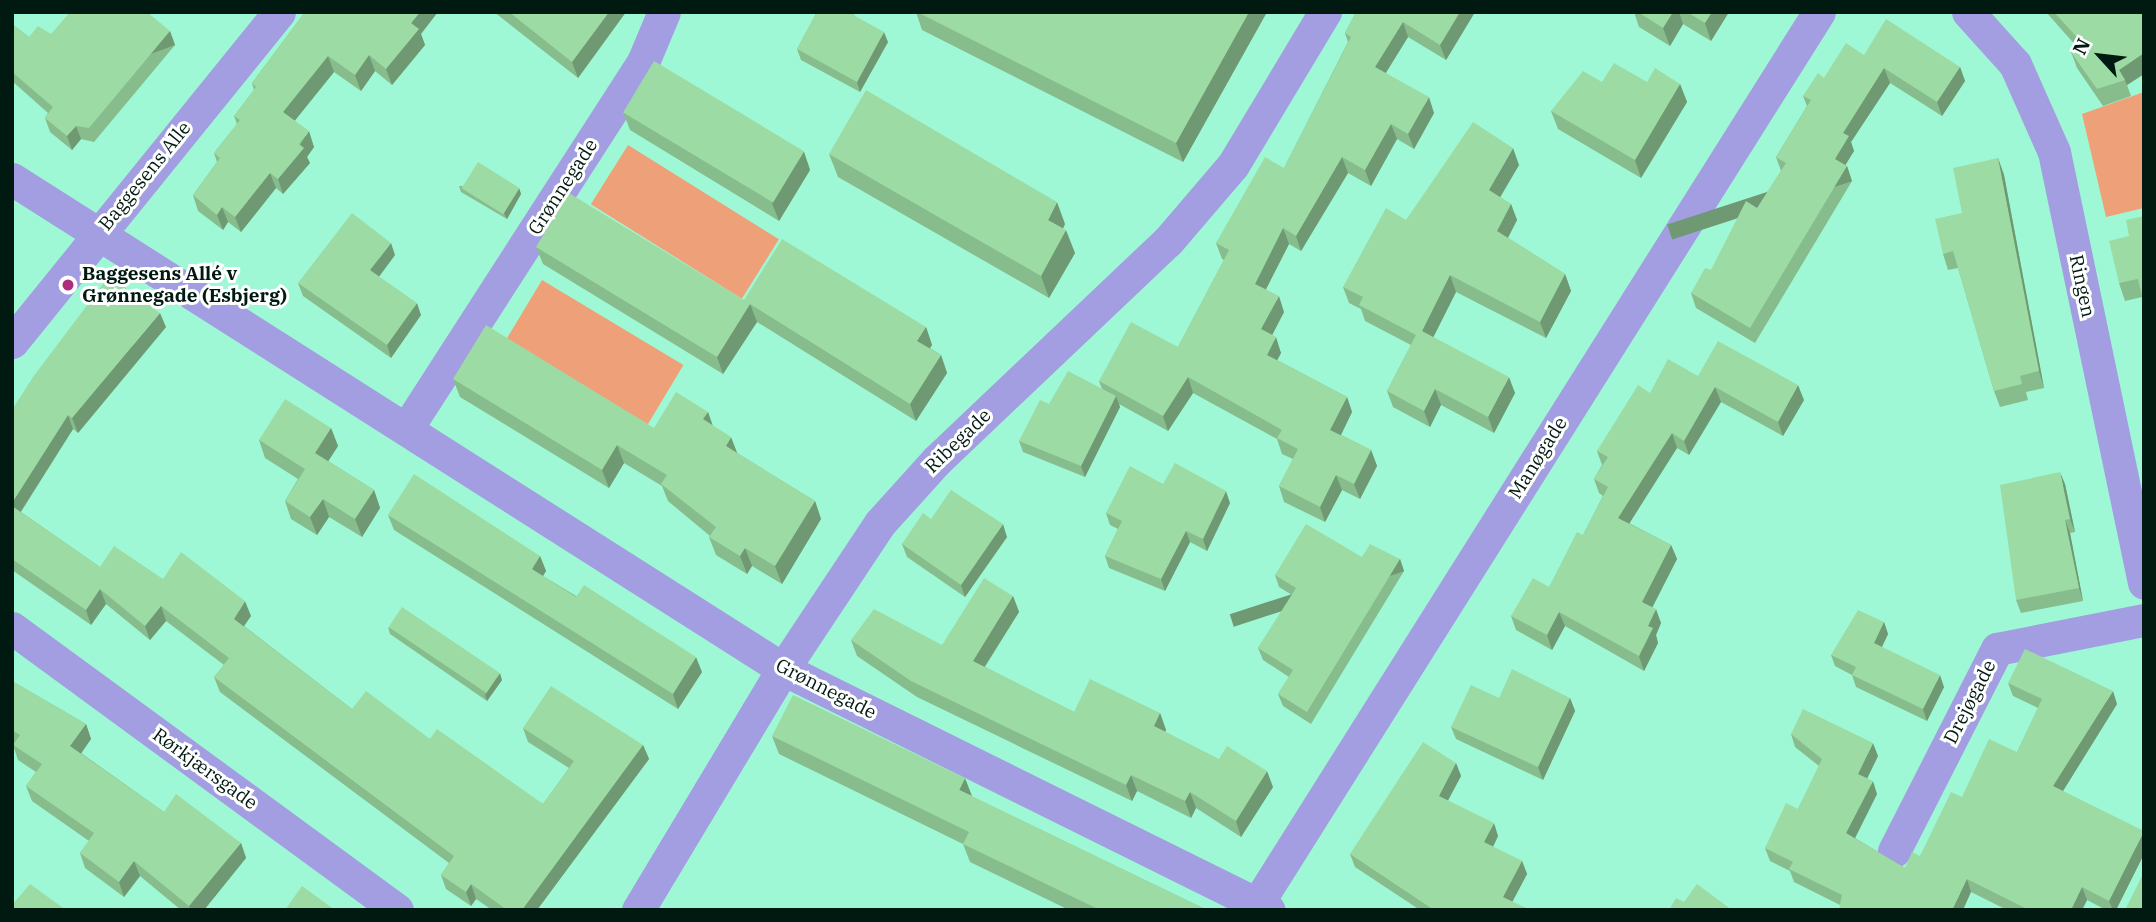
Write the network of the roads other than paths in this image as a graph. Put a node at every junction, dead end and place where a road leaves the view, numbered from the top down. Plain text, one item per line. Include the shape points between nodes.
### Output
1 (279, 12) edge
2 (664, 12) edge
3 (1325, 12) edge
4 (1819, 12) edge
5 (1968, 12) edge
6 (12, 179) edge
7 (98, 233) junction
8 (12, 342) edge
9 (407, 428) junction
10 (2144, 583) edge
11 (2144, 620) edge
12 (12, 628) edge
13 (783, 669) junction
14 (1894, 851) dead end
15 (1263, 907) edge
16 (397, 910) edge
17 (638, 910) edge

1 - 7 street, Baggesens Alle
2 - 9 street, Grønnegade via 643,62
3 - 13 street, Ribegade via 1233,165 1168,241 937,460 880,523
4 - 15 street, Manøgade
5 - 10 street, Ringen via 2015,64 2054,152
6 - 7 street, Grønnegade
7 - 8 street, Baggesens Alle
7 - 9 street, Grønnegade
9 - 13 street, Grønnegade
11 - 14 street, Drejøgade via 1997,649
12 - 16 street, Rørkjærsgade
13 - 15 street, Grønnegade
13 - 17 street, Ribegade

